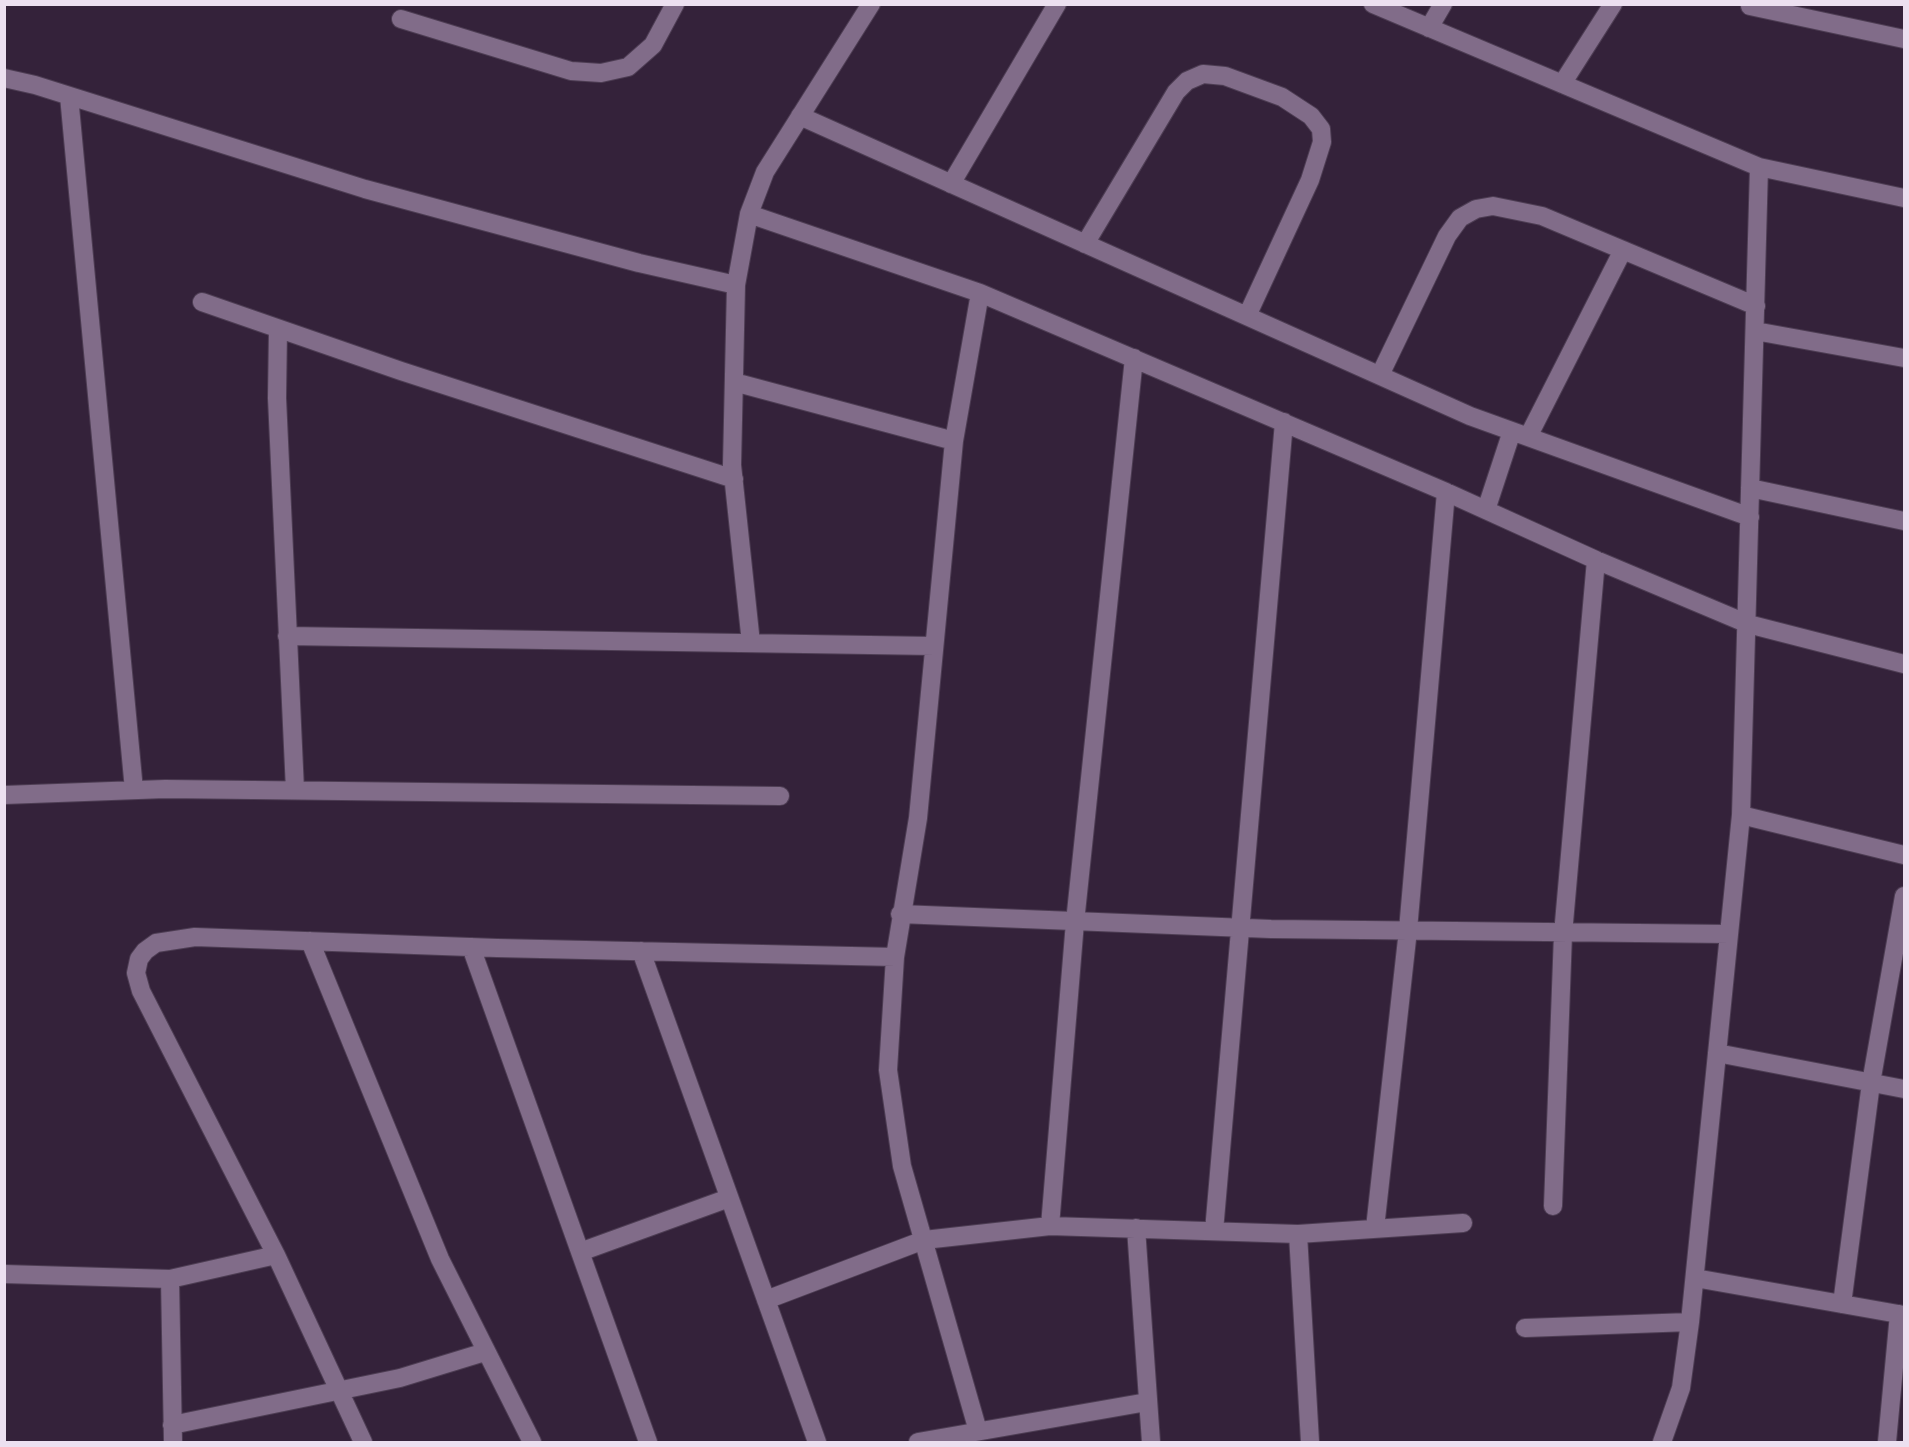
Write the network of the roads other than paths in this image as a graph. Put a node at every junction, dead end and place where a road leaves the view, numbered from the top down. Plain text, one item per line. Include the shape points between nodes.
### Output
1 (675, 4) edge
2 (871, 4) edge
3 (1057, 4) edge
4 (1373, 4) edge
5 (1443, 4) edge
6 (1613, 4) edge
7 (1750, 6) edge
8 (401, 19) dead end
9 (1429, 28) junction
10 (1905, 39) edge
11 (4, 78) edge
12 (1562, 84) junction
13 (69, 96) junction
14 (800, 116) junction
15 (1760, 167) junction
16 (951, 184) junction
17 (1905, 198) edge
18 (749, 214) junction
19 (1085, 244) junction
20 (1623, 250) junction
21 (736, 285) junction
22 (980, 292) junction
23 (202, 302) dead end
24 (1756, 306) junction
25 (1247, 316) junction
26 (278, 329) junction
27 (1755, 331) junction
28 (1134, 358) junction
29 (1905, 358) edge
30 (1380, 375) junction
31 (734, 382) junction
32 (1284, 422) junction
33 (1520, 434) junction
34 (954, 441) junction
35 (734, 479) junction
36 (1750, 488) junction
37 (1446, 492) junction
38 (1486, 510) junction
39 (1750, 517) junction
40 (1905, 521) edge
41 (1596, 561) junction
42 (1748, 624) junction
43 (288, 636) junction
44 (751, 643) junction
45 (934, 646) junction
46 (1905, 664) edge
47 (134, 790) junction
48 (295, 790) junction
49 (4, 795) edge
50 (780, 796) dead end
51 (1741, 815) junction
52 (1905, 855) edge
53 (1905, 896) edge
54 (900, 914) junction
55 (1075, 922) junction
56 (1240, 928) junction
57 (1408, 930) junction
58 (1563, 934) junction
59 (1729, 934) junction
60 (310, 941) junction
61 (471, 947) junction
62 (641, 951) junction
63 (895, 957) junction
64 (1717, 1053) junction
65 (1871, 1083) junction
66 (1905, 1089) edge
67 (729, 1198) junction
68 (1552, 1206) dead end
69 (1463, 1223) dead end
70 (1050, 1226) junction
71 (1136, 1228) junction
72 (1376, 1228) junction
73 (1214, 1232) junction
74 (1298, 1234) junction
75 (924, 1240) junction
76 (580, 1252) junction
77 (276, 1255) junction
78 (4, 1274) edge
79 (1695, 1278) junction
80 (170, 1279) junction
81 (766, 1300) junction
82 (1842, 1304) junction
83 (1902, 1314) edge
84 (1690, 1322) junction
85 (1525, 1328) dead end
86 (486, 1352) junction
87 (337, 1390) junction
88 (1147, 1402) junction
89 (978, 1431) junction
90 (172, 1434) edge
91 (363, 1443) edge
92 (532, 1443) edge
93 (648, 1443) edge
94 (817, 1443) edge
95 (918, 1443) edge
96 (1151, 1443) edge
97 (1310, 1443) edge
98 (1662, 1443) edge
99 (1887, 1443) edge

1 - 8 street via 653,45 628,67 601,73 571,71
2 - 14 street
3 - 16 street
4 - 9 street
5 - 9 street
6 - 12 street
7 - 10 street
9 - 12 street
11 - 13 street
12 - 15 street
13 - 21 street via 365,189
13 - 47 street
14 - 16 street
14 - 18 street via 765,172
15 - 17 street
15 - 24 street
16 - 19 street
18 - 21 street
18 - 22 street
19 - 25 street
19 - 25 street via 1176,92 1187,81 1203,74 1225,76 1282,97 1311,116 1321,129 1323,142 1310,180
20 - 24 street
20 - 30 street via 1542,216 1493,206 1476,209 1460,218 1447,236
20 - 33 street
21 - 31 street
22 - 28 street
22 - 34 street
23 - 26 street
24 - 27 street
25 - 30 street
26 - 35 street
26 - 43 street
27 - 29 street
27 - 36 street
28 - 32 street
28 - 55 street
30 - 33 street
31 - 34 street
31 - 35 street
32 - 37 street
32 - 56 street
33 - 38 street
33 - 39 street
34 - 45 street
35 - 44 street
36 - 39 street
36 - 40 street
37 - 38 street
37 - 57 street
38 - 41 street
39 - 42 street
41 - 42 street
41 - 58 street
42 - 46 street
42 - 51 street
43 - 44 street
43 - 48 street
44 - 45 street
45 - 54 street via 918,818
47 - 48 street
47 - 49 street
48 - 50 street
51 - 52 street
51 - 59 street
53 - 65 street
54 - 55 street
54 - 63 street
55 - 56 street
55 - 70 street
56 - 57 street
56 - 73 street
57 - 58 street
57 - 72 street
58 - 59 street
58 - 68 street
59 - 64 street
60 - 61 street
60 - 77 street via 170,939 144,951 136,973 141,991
60 - 86 street via 440,1260
61 - 62 street
61 - 76 street
62 - 63 street
62 - 67 street
63 - 75 street via 888,1070 902,1166
64 - 65 street
64 - 79 street
65 - 66 street
65 - 82 street
67 - 76 street
67 - 81 street
69 - 72 street
70 - 71 street
70 - 75 street
71 - 73 street
71 - 88 street
72 - 74 street
73 - 74 street
74 - 97 street
75 - 81 street
75 - 89 street
76 - 93 street
77 - 80 street
77 - 87 street
78 - 80 street
79 - 82 street
79 - 84 street
80 - 90 street
81 - 94 street
82 - 83 street
83 - 99 street
84 - 85 street
84 - 98 street via 1681,1388
86 - 87 street via 400,1378
86 - 92 street
87 - 90 street
87 - 91 street
88 - 89 street
88 - 96 street
89 - 95 street

